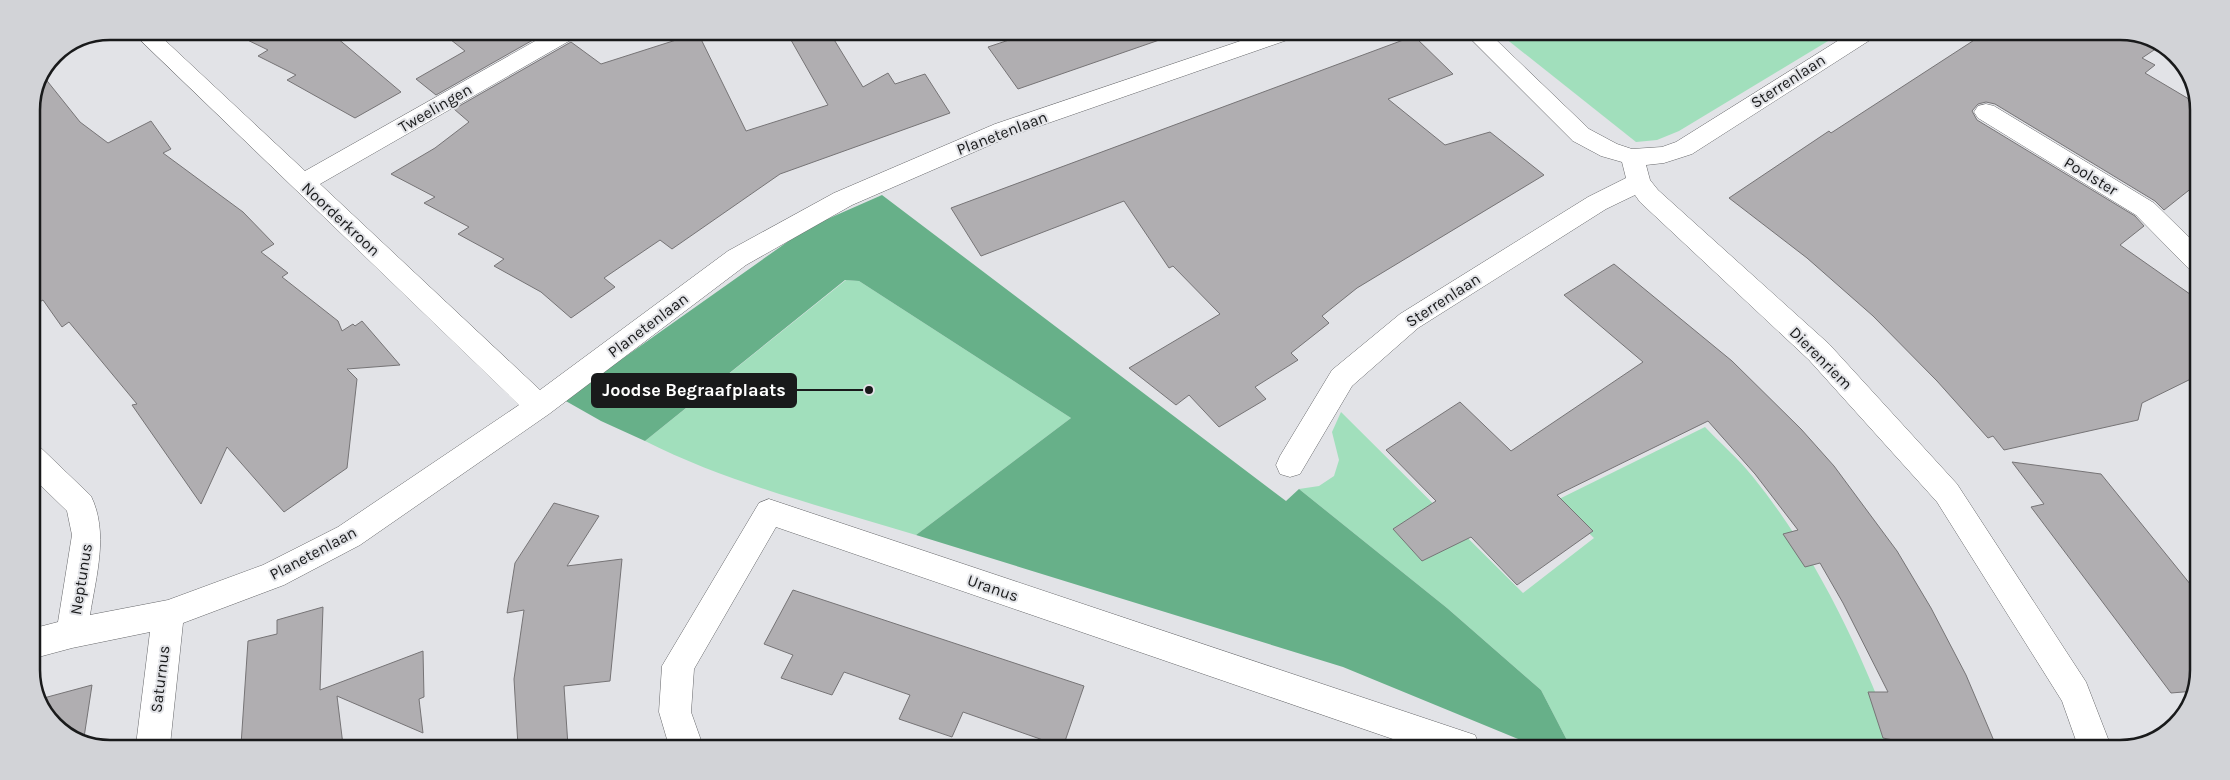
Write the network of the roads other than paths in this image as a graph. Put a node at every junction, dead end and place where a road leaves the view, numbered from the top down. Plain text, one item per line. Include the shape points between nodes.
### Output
1 (152, 40) edge
2 (554, 40) edge
3 (1265, 40) edge
4 (1483, 40) edge
5 (1854, 40) edge
6 (1986, 112) dead end
7 (1636, 169) junction
8 (303, 183) junction
9 (2190, 248) edge
10 (539, 406) junction
11 (1290, 464) dead end
12 (40, 466) edge
13 (168, 614) junction
14 (72, 633) junction
15 (40, 642) edge
16 (153, 740) edge
17 (684, 740) edge
18 (1442, 740) edge
19 (2093, 740) edge

1 - 8 street, Noorderkroon
2 - 8 street, Tweelingen
3 - 10 street, Planetenlaan via 1004,130 843,198 737,258
4 - 7 street via 1581,135
5 - 7 street, Sterrenlaan via 1684,148 1664,154
6 - 9 street, Poolster via 2145,209
7 - 11 street, Sterrenlaan via 1598,203 1408,321 1342,378
7 - 19 street, Dierenriem via 1648,196 1819,352 1947,493 2075,693
8 - 10 street, Noorderkroon
10 - 13 street, Planetenlaan via 349,536 273,575
12 - 14 street, Neptunus via 81,505 88,535
13 - 14 street, Planetenlaan
13 - 16 street, Saturnus
14 - 15 street, Planetenlaan
17 - 18 street, Uranus via 675,712 678,666 769,512

